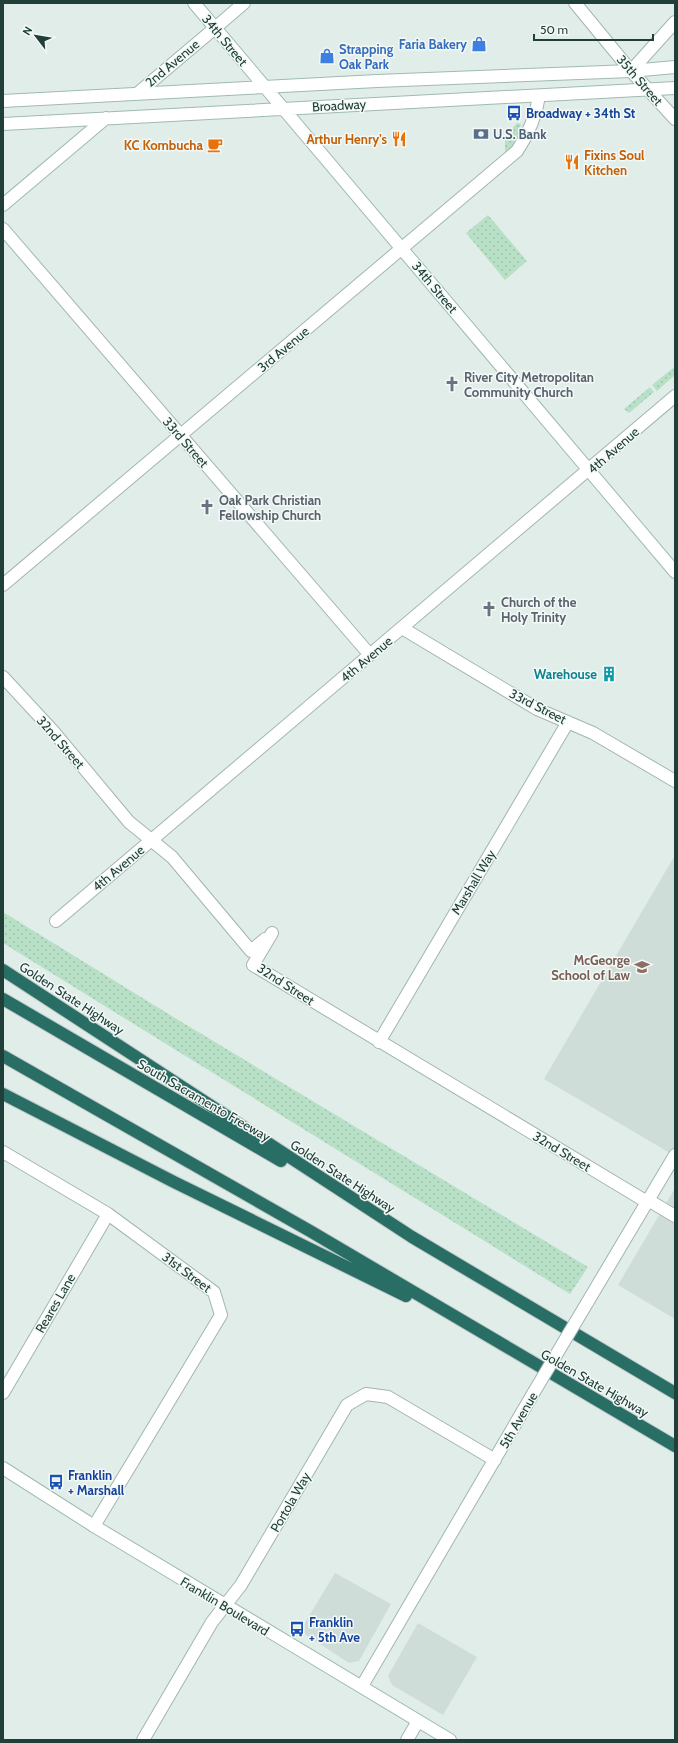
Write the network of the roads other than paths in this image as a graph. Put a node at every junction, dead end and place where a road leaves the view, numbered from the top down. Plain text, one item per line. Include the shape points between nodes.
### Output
1 (194, 3) edge
2 (244, 3) edge
3 (575, 3) edge
4 (675, 22) edge
5 (214, 28) junction
6 (675, 67) edge
7 (631, 71) junction
8 (264, 88) junction
9 (675, 88) edge
10 (648, 90) junction
11 (138, 93) junction
12 (539, 96) junction
13 (3, 101) edge
14 (282, 109) junction
15 (106, 118) junction
16 (675, 119) edge
17 (3, 124) edge
18 (3, 205) edge
19 (3, 229) edge
20 (402, 248) junction
21 (675, 396) edge
22 (180, 436) junction
23 (589, 471) junction
24 (675, 572) edge
25 (3, 585) edge
26 (402, 628) junction
27 (370, 655) junction
28 (3, 678) edge
29 (568, 722) junction
30 (675, 781) edge
31 (151, 840) junction
32 (56, 921) dead end
33 (3, 970) edge
34 (3, 998) edge
35 (379, 1042) junction
36 (3, 1056) edge
37 (3, 1094) edge
38 (3, 1152) edge
39 (675, 1155) edge
40 (647, 1201) junction
41 (108, 1214) junction
42 (675, 1216) edge
43 (412, 1237) junction
44 (490, 1338) junction
45 (3, 1393) edge
46 (675, 1393) edge
47 (675, 1446) edge
48 (495, 1460) junction
49 (3, 1468) edge
50 (94, 1526) junction
51 (224, 1605) junction
52 (362, 1686) junction
53 (418, 1721) junction
54 (432, 1736) edge
55 (143, 1740) edge
56 (407, 1740) edge
57 (450, 1740) edge

1 - 5 street, 34th Street
2 - 5 street, 2nd Avenue
3 - 7 street, 35th Street
4 - 7 street
5 - 8 street, 34th Street
5 - 11 street, 2nd Avenue
6 - 7 street, Broadway
7 - 8 street, Broadway
7 - 10 street, 35th Street
8 - 11 street, Broadway
8 - 14 street, 34th Street
9 - 10 street, Broadway
10 - 12 street, Broadway
10 - 16 street, 35th Street
11 - 13 street, Broadway
12 - 14 street, Broadway
12 - 20 street, 3rd Avenue via 537,111 529,132 517,151
14 - 15 street, Broadway
14 - 20 street, 34th Street
15 - 17 street, Broadway
15 - 18 street
19 - 22 street, 33rd Street
20 - 22 street, 3rd Avenue
20 - 23 street, 34th Street
21 - 23 street, 4th Avenue
22 - 25 street, 3rd Avenue
22 - 27 street, 33rd Street
23 - 24 street, 34th Street
23 - 26 street, 4th Avenue
26 - 27 street, 4th Avenue
26 - 29 street, 33rd Street via 538,709
27 - 31 street, 4th Avenue
28 - 31 street, 32nd Street via 53,732 129,822
29 - 30 street, 33rd Street via 593,733
29 - 35 street, Marshall Way
31 - 32 street, 4th Avenue
31 - 35 street, 32nd Street via 172,857 250,951 272,933 253,965
33 - 43 highway, Golden State Highway
34 - 43 highway, South Sacramento Freeway
35 - 40 street, 32nd Street
36 - 44 highway, Golden State Highway via 310,1231
37 - 44 highway via 174,1182
38 - 41 street, 31st Street
39 - 40 street, 5th Avenue
40 - 42 street, 32nd Street
40 - 48 street, 5th Avenue, bridge
41 - 45 street, Reares Lane
41 - 50 street, 31st Street via 214,1292 221,1316
43 - 46 highway, Golden State Highway
44 - 47 highway, Golden State Highway
48 - 51 street, Portola Way via 388,1397 366,1394 347,1406 241,1585
48 - 52 street, 5th Avenue
49 - 50 street, Franklin Boulevard
50 - 51 street, Franklin Boulevard
51 - 52 street, Franklin Boulevard
51 - 55 street, Portola Way
52 - 53 street, Franklin Boulevard
53 - 54 street, Franklin Boulevard
53 - 56 street
54 - 57 street, Franklin Boulevard

